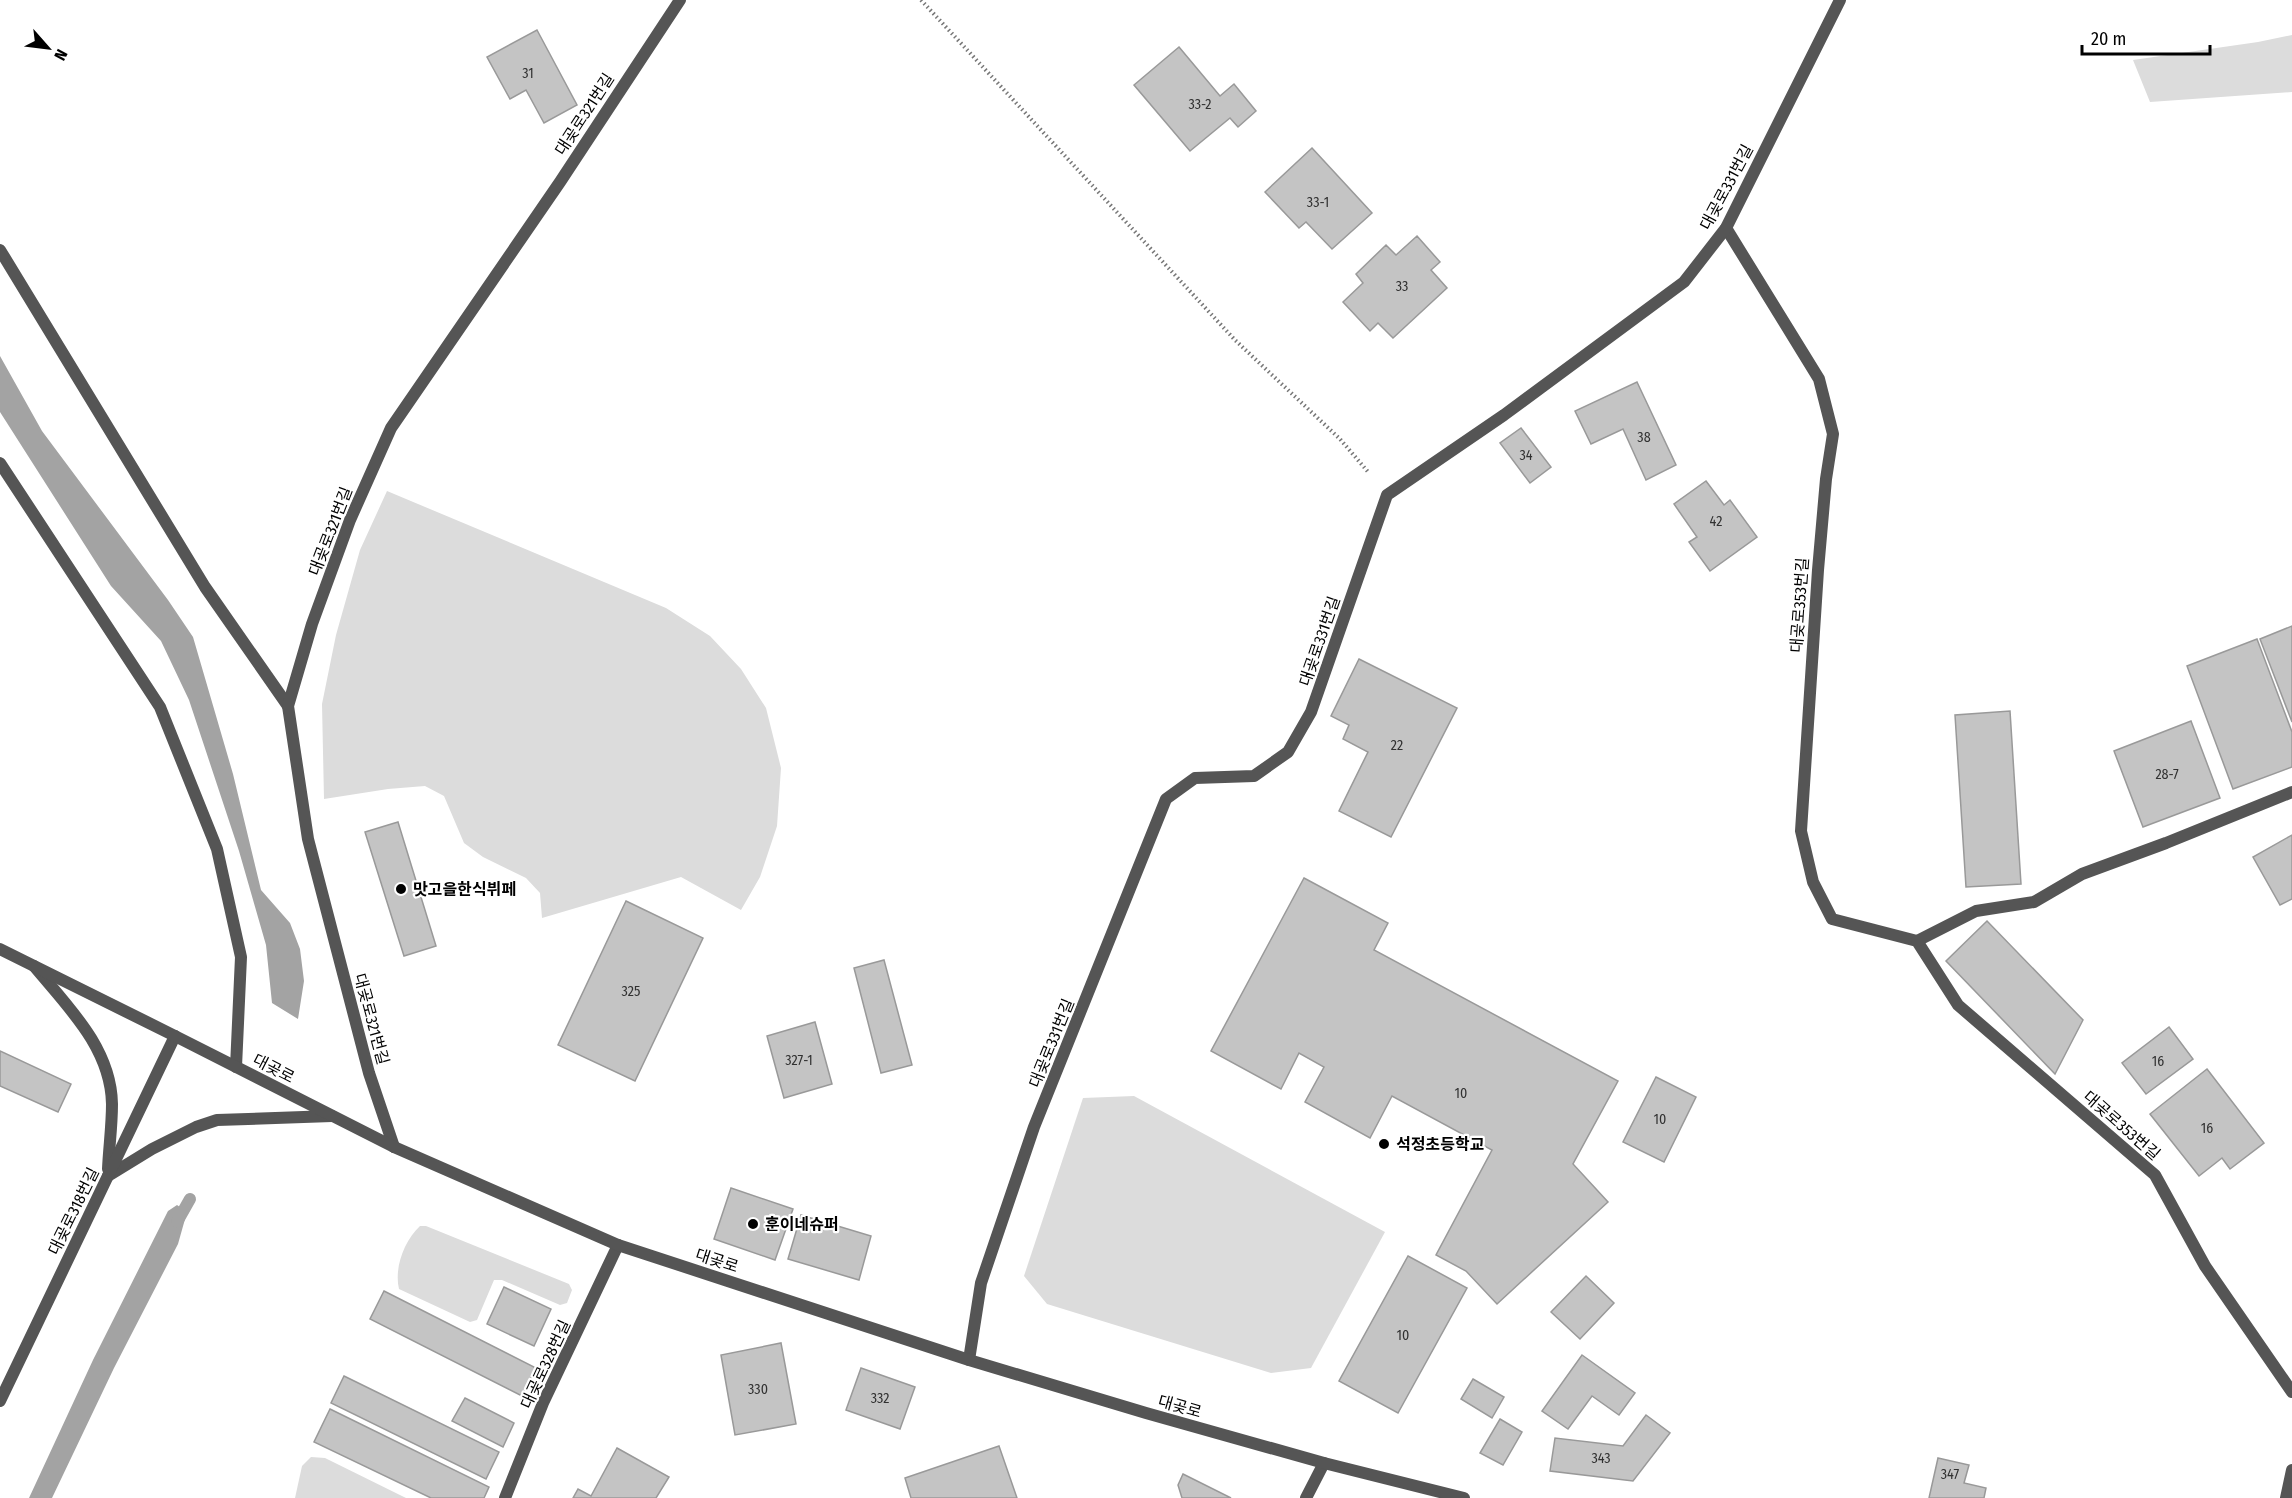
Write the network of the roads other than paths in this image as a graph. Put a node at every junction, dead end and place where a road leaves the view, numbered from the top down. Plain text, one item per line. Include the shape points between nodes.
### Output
1 (680, 0) edge
2 (1840, 0) edge
3 (1726, 228) junction
4 (0, 250) edge
5 (0, 463) edge
6 (288, 706) junction
7 (2292, 792) edge
8 (1917, 941) junction
9 (0, 950) edge
10 (34, 966) junction
11 (175, 1036) junction
12 (236, 1067) junction
13 (332, 1116) junction
14 (394, 1148) junction
15 (107, 1176) junction
16 (618, 1245) junction
17 (969, 1360) junction
18 (2292, 1392) edge
19 (0, 1401) edge
20 (1324, 1463) junction
21 (2292, 1470) edge
22 (505, 1498) edge
23 (1306, 1498) edge
24 (1464, 1498) edge
25 (2286, 1498) edge

1 - 6 street, 대곶로321번길 via 391,428 350,520 312,624
2 - 3 street, 대곶로331번길
3 - 8 street, 대곶로353번길 via 1819,379 1833,434 1818,570 1801,831 1813,882 1832,919
3 - 17 street, 대곶로331번길 via 1684,282 1504,415 1387,495 1311,712 1288,752 1254,776 1196,778 1166,799 1034,1127 981,1283
4 - 6 street via 205,587
5 - 12 street via 160,707 217,849 241,957
6 - 14 street, 대곶로321번길 via 308,839 369,1073
7 - 8 street via 2082,874 2034,902 1976,910
8 - 18 street, 대곶로353번길 via 1958,1005 2155,1175 2205,1266
9 - 10 street, 대곶로
10 - 11 street, 대곶로
10 - 15 street via 81,1022 106,1067 112,1102
11 - 12 street, 대곶로
11 - 15 street, 대곶로318번길
12 - 13 street, 대곶로
13 - 14 street, 대곶로
13 - 15 street via 217,1120 152,1149
14 - 16 street, 대곶로
15 - 19 street, 대곶로318번길
16 - 17 street, 대곶로
16 - 22 street, 대곶로328번길 via 543,1403
17 - 20 street, 대곶로
20 - 23 street
20 - 24 street, 대곶로
21 - 25 street

